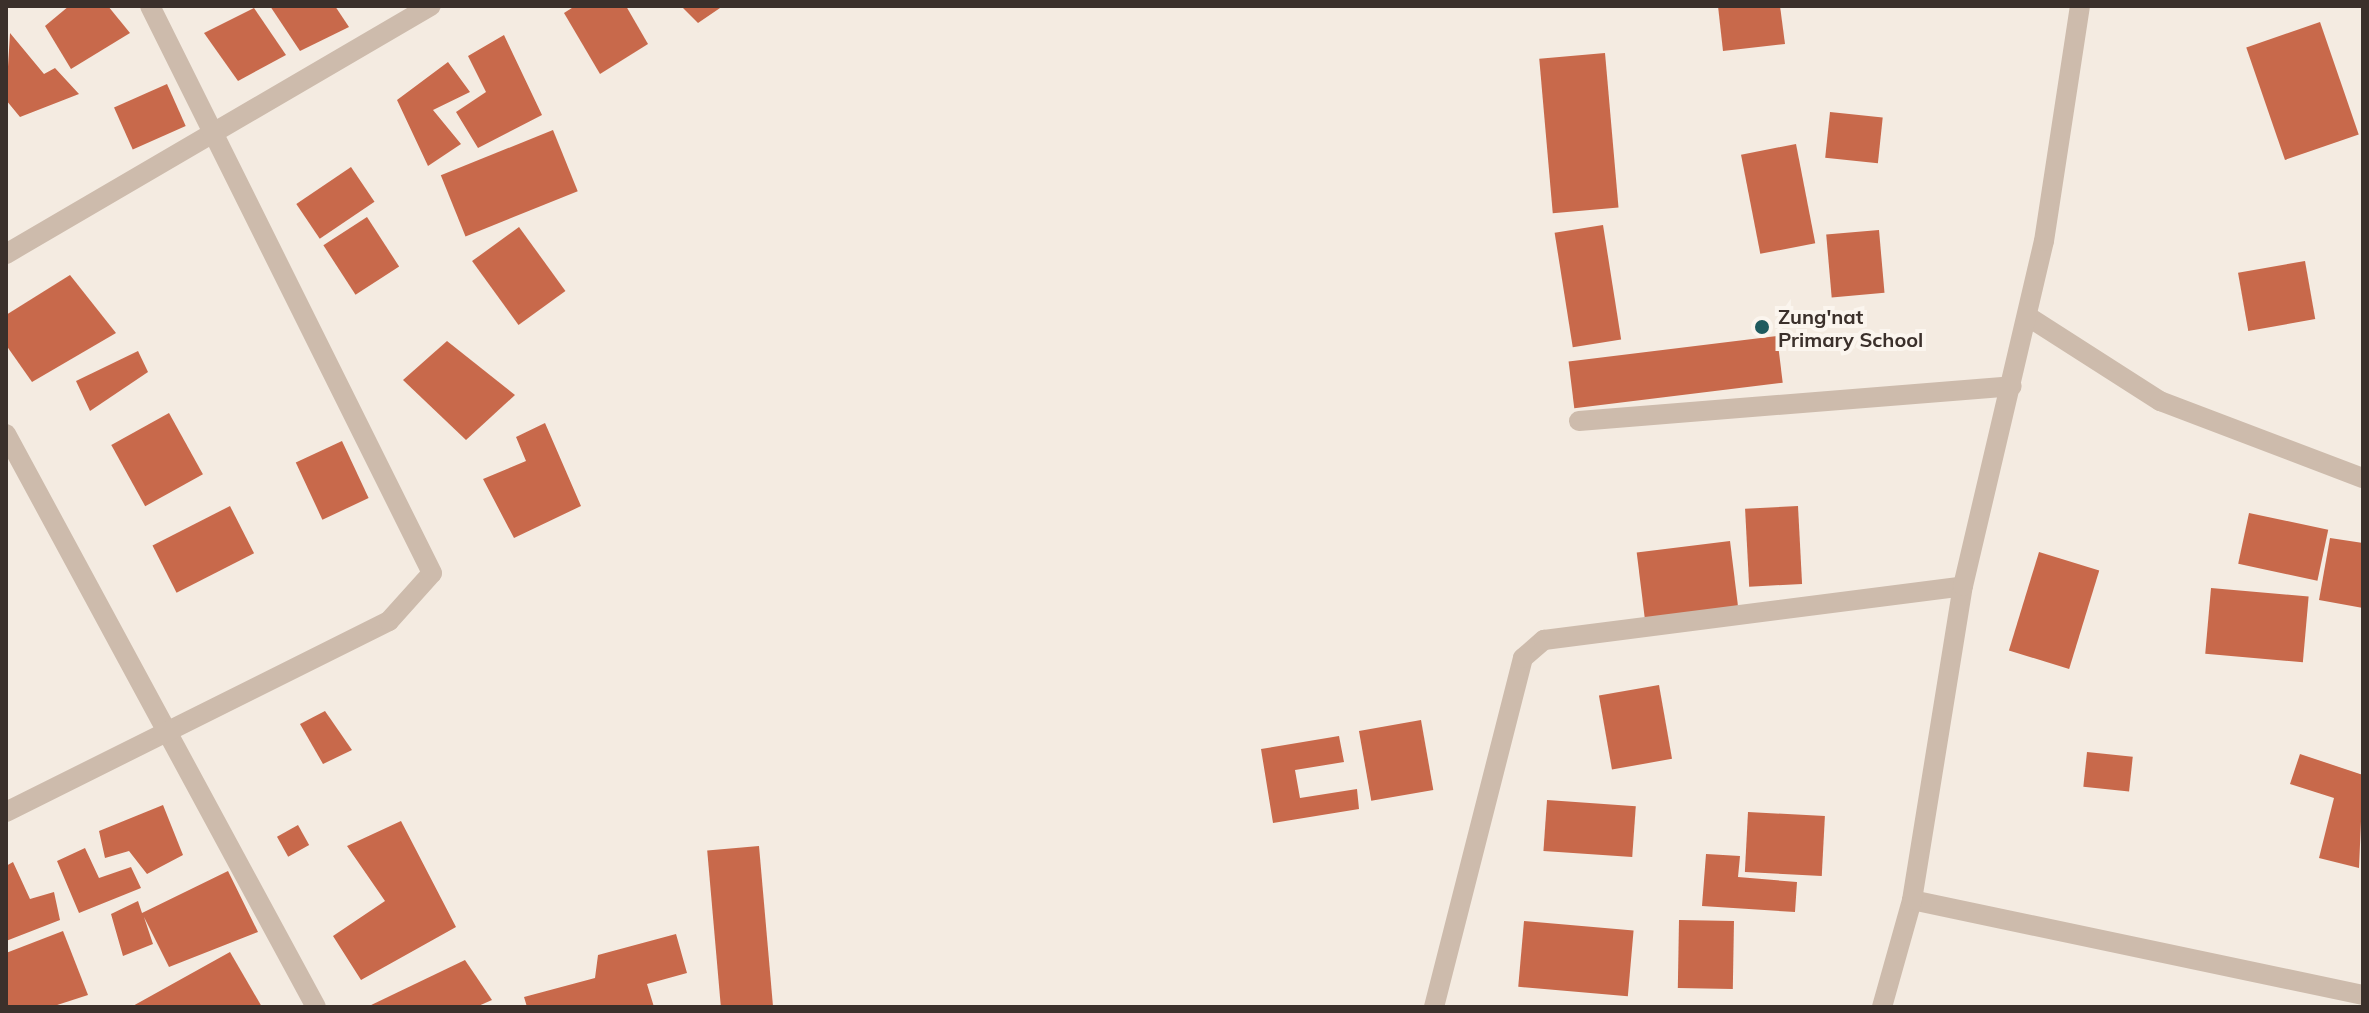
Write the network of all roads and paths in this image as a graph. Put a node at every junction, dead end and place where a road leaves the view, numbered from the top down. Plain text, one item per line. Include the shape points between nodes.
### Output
1 (150, 6) edge
2 (431, 6) edge
3 (2080, 6) edge
4 (216, 127) junction
5 (6, 254) edge
6 (2027, 316) junction
7 (2012, 386) junction
8 (1579, 421) dead end
9 (6, 434) edge
10 (2363, 478) edge
11 (1963, 586) junction
12 (170, 736) junction
13 (6, 812) edge
14 (1912, 900) junction
15 (2363, 995) edge
16 (316, 1007) edge
17 (1434, 1007) edge
18 (1882, 1007) edge

1 - 4 street
2 - 4 street
3 - 6 street
4 - 5 street
4 - 12 street via 432,573 389,621
6 - 7 street
6 - 10 street via 2160,401
7 - 8 street
7 - 11 street
9 - 12 street
11 - 14 street
11 - 17 street via 1544,640 1523,658
12 - 13 street
12 - 16 street
14 - 15 street
14 - 18 street

